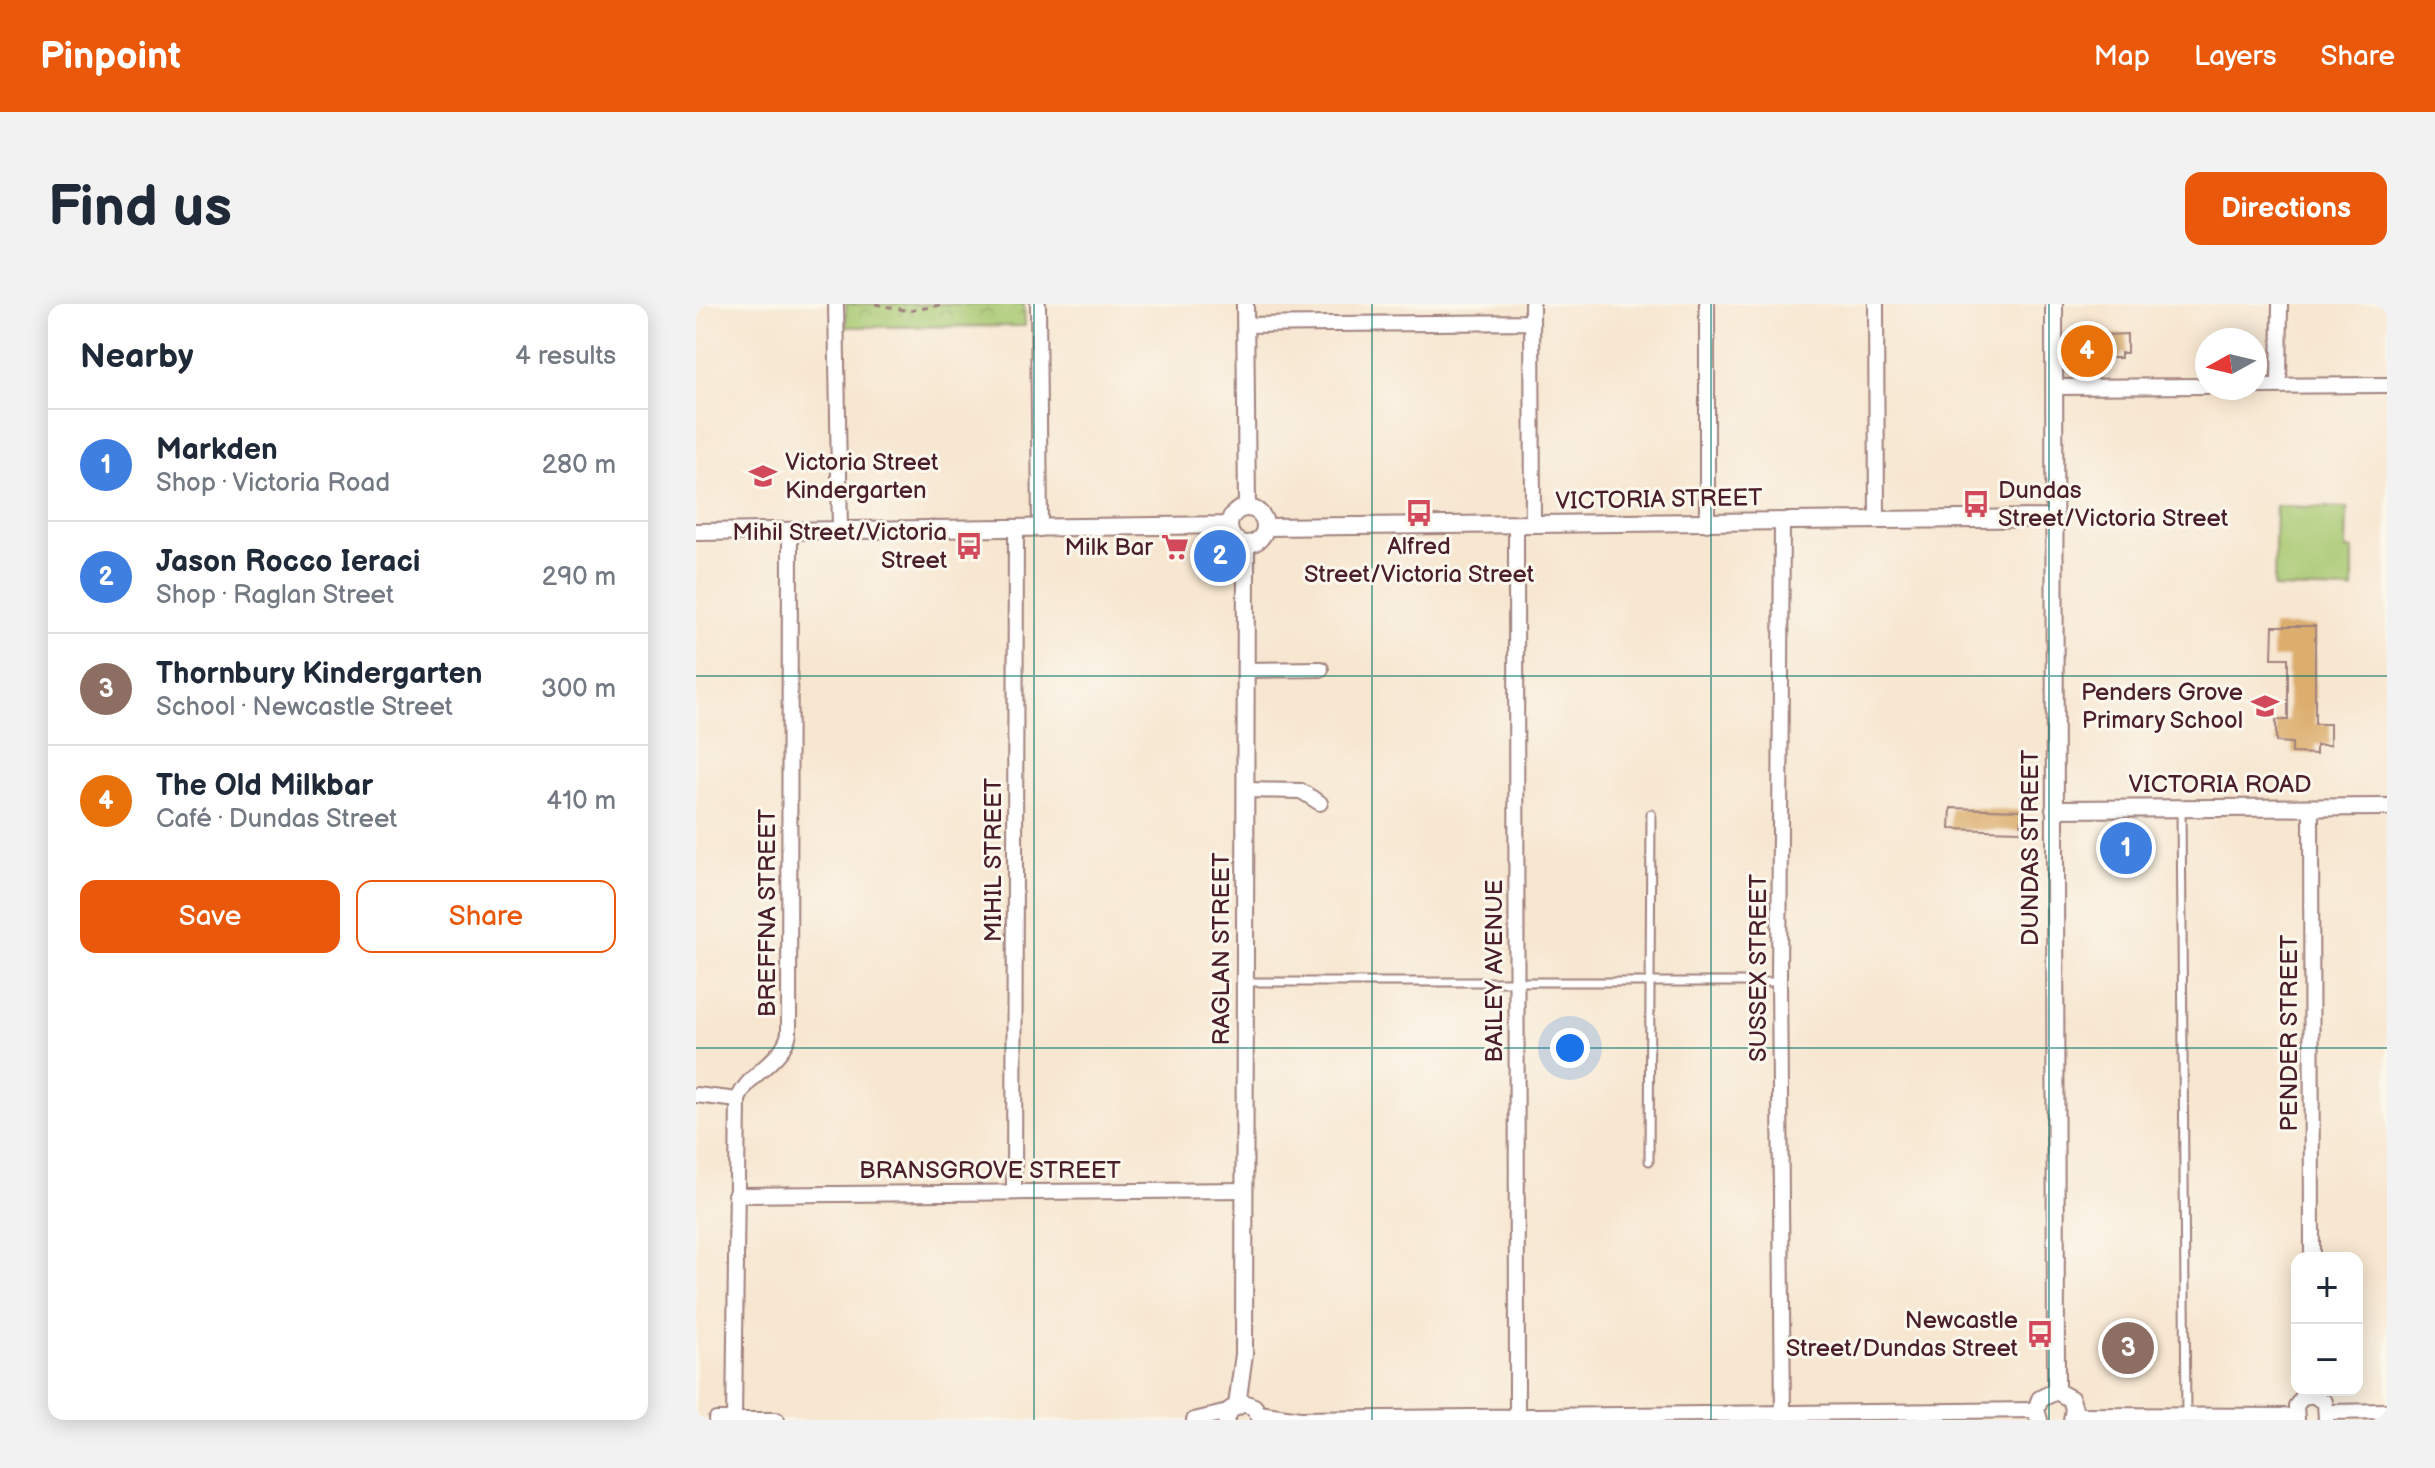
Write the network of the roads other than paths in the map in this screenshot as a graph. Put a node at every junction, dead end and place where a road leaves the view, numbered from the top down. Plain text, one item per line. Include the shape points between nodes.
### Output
1 (836, 304) edge
2 (1038, 304) edge
3 (1245, 304) edge
4 (1532, 304) edge
5 (1707, 304) edge
6 (1876, 304) edge
7 (2054, 304) edge
8 (2280, 304) edge
9 (1532, 322) junction
10 (1245, 325) junction
11 (2387, 385) edge
12 (2195, 386) edge
13 (2267, 386) edge
14 (2279, 386) junction
15 (2054, 387) junction
16 (1247, 508) junction
17 (2054, 518) junction
18 (1877, 520) junction
19 (1782, 521) junction
20 (1707, 524) junction
21 (1229, 525) junction
22 (1524, 525) junction
23 (1265, 527) junction
24 (1016, 529) junction
25 (1040, 529) junction
26 (790, 531) junction
27 (840, 531) junction
28 (696, 532) edge
29 (1246, 544) junction
30 (1321, 669) dead end
31 (1246, 670) junction
32 (1246, 790) junction
33 (1320, 803) dead end
34 (2387, 807) edge
35 (2181, 808) junction
36 (2311, 808) junction
37 (2054, 809) junction
38 (1651, 814) dead end
39 (1517, 981) junction
40 (1245, 982) junction
41 (1779, 982) junction
42 (1650, 983) junction
43 (696, 1095) edge
44 (738, 1100) junction
45 (1649, 1161) dead end
46 (1245, 1190) junction
47 (1014, 1192) junction
48 (735, 1195) junction
49 (2312, 1252) edge
50 (2056, 1391) junction
51 (2306, 1396) edge
52 (2317, 1396) edge
53 (2387, 1411) edge
54 (1244, 1413) edge
55 (2038, 1415) edge
56 (1895, 1416) edge
57 (2186, 1416) junction
58 (2327, 1416) edge
59 (1788, 1417) edge
60 (2073, 1417) edge
61 (1517, 1418) junction
62 (2296, 1418) edge
63 (1601, 1419) edge
64 (716, 1420) edge
65 (734, 1420) edge
66 (744, 1420) edge
67 (754, 1420) edge
68 (777, 1420) edge
69 (1194, 1420) edge
70 (1300, 1420) edge

1 - 27 street
2 - 25 street
3 - 10 street
4 - 9 street, BAILEY AVENUE
5 - 20 street
6 - 18 street
7 - 15 street, DUNDAS STREET
8 - 14 street
9 - 10 street
9 - 22 street, BAILEY AVENUE
10 - 16 street
11 - 14 street
12 - 15 street
13 - 14 street
15 - 17 street, DUNDAS STREET
16 - 21 street
16 - 23 street via 1258,512
17 - 18 street, VICTORIA STREET
17 - 37 street, DUNDAS STREET
18 - 19 street, VICTORIA STREET
19 - 20 street, VICTORIA STREET
19 - 41 street, SUSSEX STREET
20 - 22 street, VICTORIA STREET
21 - 25 street
21 - 29 street via 1234,538
22 - 23 street, VICTORIA STREET
22 - 39 street, BAILEY AVENUE
23 - 29 street via 1261,538
24 - 25 street
24 - 27 street
24 - 47 street, MIHIL STREET
26 - 27 street
26 - 28 street
26 - 44 street, BREFFNA STREET via 789,1033 784,1047
29 - 31 street, RAGLAN STREET
30 - 31 street
31 - 32 street, RAGLAN STREET
32 - 33 street via 1301,791
32 - 40 street, RAGLAN STREET
34 - 36 street, VICTORIA ROAD
35 - 36 street, VICTORIA ROAD
35 - 37 street, VICTORIA ROAD
35 - 57 lane
36 - 49 street, PENDER STREET
37 - 50 street, DUNDAS STREET
38 - 42 lane
39 - 40 lane
39 - 42 lane
39 - 61 street, BAILEY AVENUE
40 - 46 street, RAGLAN STREET
41 - 42 lane
41 - 59 street, SUSSEX STREET
42 - 45 lane
43 - 44 street
44 - 48 street
46 - 47 street, BRANSGROVE STREET
46 - 54 street, RAGLAN STREET
47 - 48 street, BRANSGROVE STREET
48 - 65 street
50 - 55 street via 2040,1399
50 - 60 street via 2071,1399
51 - 62 street via 2298,1401
52 - 58 street via 2325,1402
53 - 58 street
54 - 69 street
54 - 70 street
55 - 56 street
56 - 59 street
57 - 60 street
57 - 62 street
59 - 63 street
61 - 63 street
61 - 70 street
64 - 65 street
65 - 66 street
66 - 67 street
67 - 68 street

